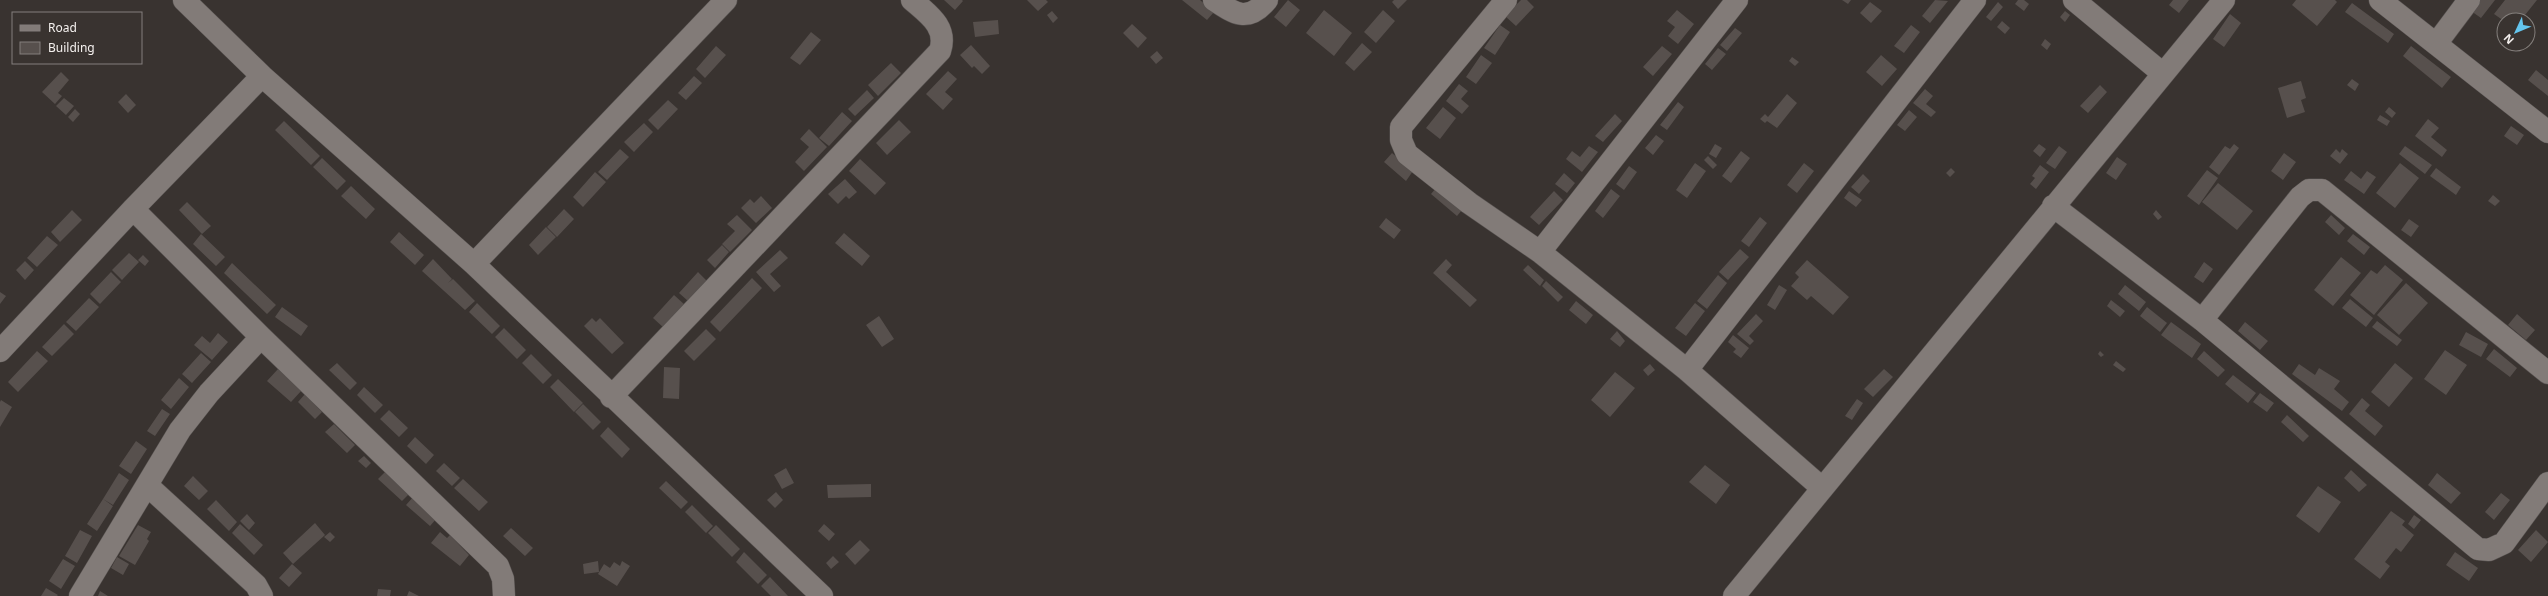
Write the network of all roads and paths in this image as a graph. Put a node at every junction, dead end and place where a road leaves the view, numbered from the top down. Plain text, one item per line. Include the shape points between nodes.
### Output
1 (184, 0) edge
2 (726, 0) edge
3 (912, 0) edge
4 (1214, 0) edge
5 (1267, 0) edge
6 (1506, 0) edge
7 (1737, 0) edge
8 (1975, 0) edge
9 (2074, 0) edge
10 (2224, 0) edge
11 (2380, 0) edge
12 (2469, 0) edge
13 (2436, 44) junction
14 (2162, 73) junction
15 (262, 76) junction
16 (2548, 132) edge
17 (2053, 206) junction
18 (133, 208) junction
19 (1540, 252) junction
20 (474, 264) junction
21 (2202, 320) junction
22 (261, 337) junction
23 (0, 351) edge
24 (1687, 370) junction
25 (2548, 373) edge
26 (611, 397) junction
27 (2548, 483) edge
28 (147, 485) junction
29 (1822, 488) junction
30 (80, 596) edge
31 (262, 596) edge
32 (504, 596) edge
33 (822, 596) edge
34 (1734, 596) edge

1 - 15 street
2 - 20 street
3 - 26 street via 938,24 943,43 940,51
4 - 5 street via 1233,13 1245,15 1260,9
6 - 19 street via 1401,127 1401,140 1407,154 1469,203
7 - 19 street
8 - 24 street
9 - 14 street
10 - 14 street
11 - 13 street
12 - 13 street
13 - 16 street
14 - 17 street
15 - 18 street
15 - 20 street
17 - 21 street
17 - 29 street
18 - 22 street
18 - 23 street
19 - 24 street
20 - 26 street
21 - 25 street via 2300,197 2309,190 2322,190
21 - 27 street via 2478,549 2489,550 2504,543
22 - 28 street via 195,410
22 - 32 street via 498,566 503,579
24 - 29 street
26 - 33 street
28 - 30 street
28 - 31 street via 256,585
29 - 34 street

